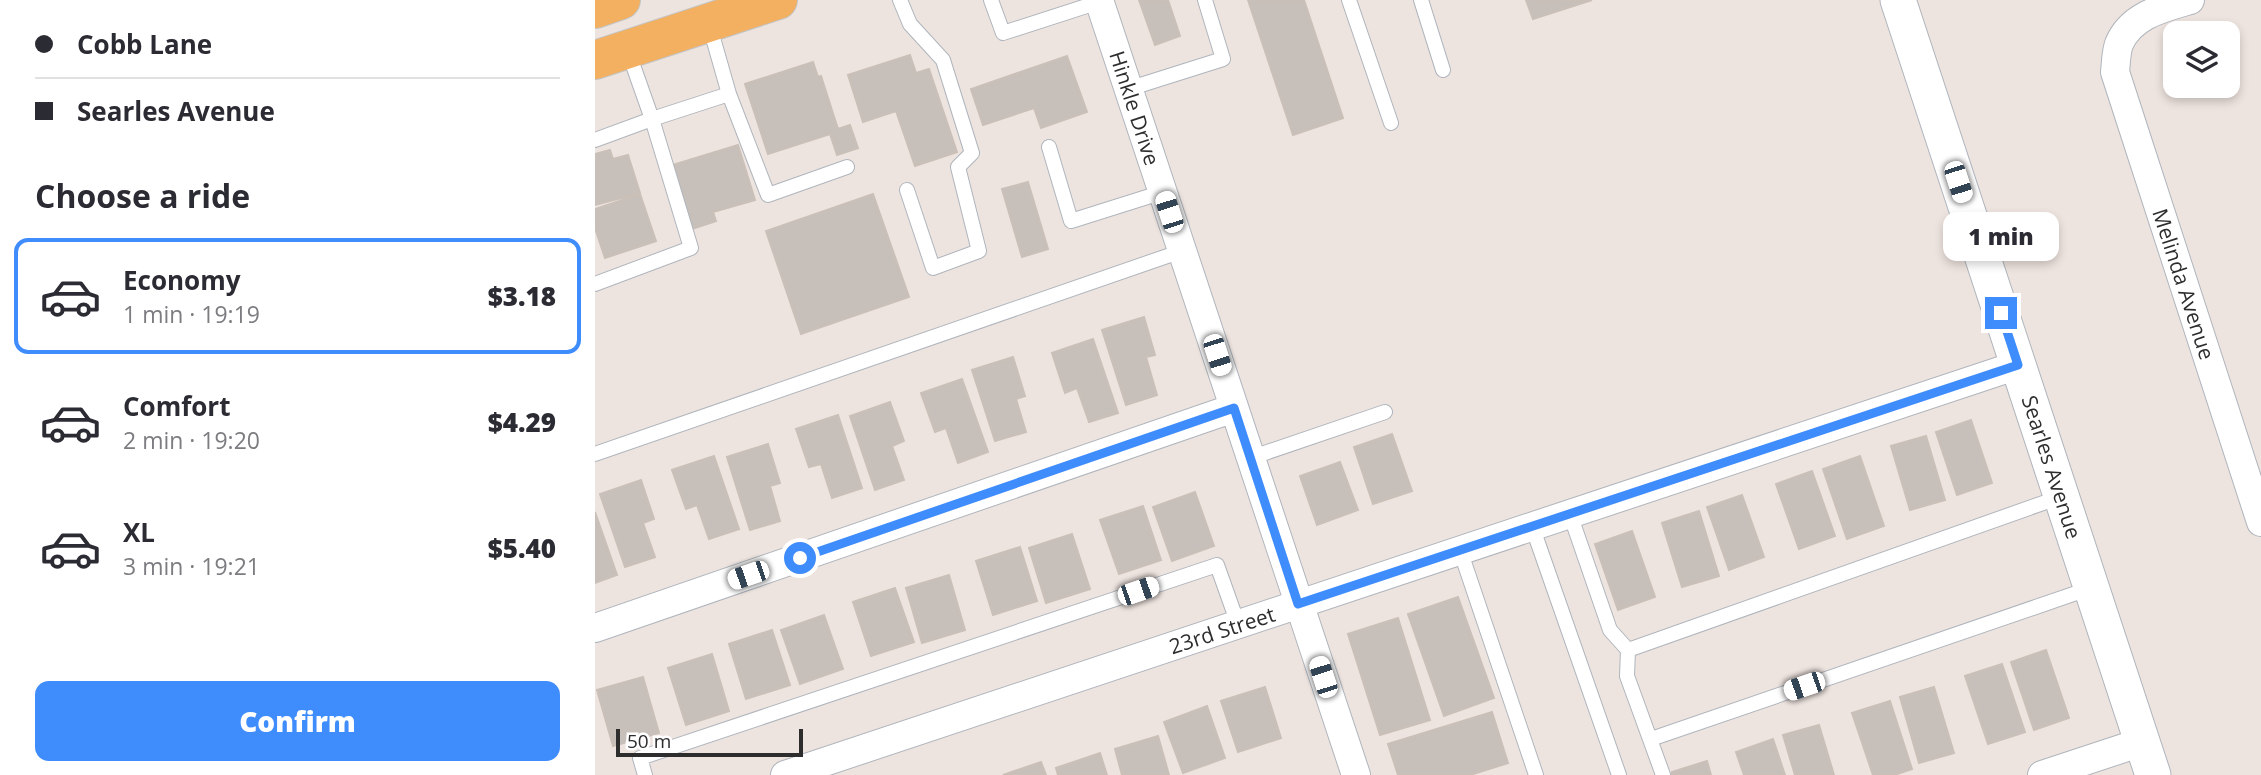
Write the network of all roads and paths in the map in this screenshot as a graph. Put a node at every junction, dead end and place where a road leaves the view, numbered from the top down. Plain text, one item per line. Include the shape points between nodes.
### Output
1 (621, 0) edge
2 (778, 0) edge
3 (900, 0) edge
4 (991, 0) edge
5 (1205, 0) edge
6 (1349, 0) edge
7 (1421, 0) edge
8 (1898, 0) edge
9 (2190, 0) edge
10 (1099, 1) edge
11 (595, 9) edge
12 (708, 23) junction
13 (611, 55) edge
14 (1443, 70) dead end
15 (1128, 89) junction
16 (729, 94) junction
17 (652, 119) junction
18 (1391, 123) dead end
19 (595, 140) edge
20 (1049, 147) dead end
21 (847, 167) dead end
22 (907, 190) dead end
23 (1163, 192) junction
24 (1182, 251) junction
25 (595, 284) edge
26 (2018, 365) junction
27 (1234, 408) junction
28 (1385, 412) dead end
29 (595, 454) edge
30 (1250, 458) junction
31 (2061, 496) junction
32 (1570, 514) junction
33 (2261, 522) edge
34 (1532, 526) junction
35 (1460, 550) junction
36 (2091, 587) junction
37 (1298, 604) junction
38 (1238, 624) junction
39 (595, 628) edge
40 (1628, 650) junction
41 (1651, 738) junction
42 (2142, 743) junction
43 (645, 775) edge
44 (785, 775) edge
45 (1354, 775) edge
46 (1536, 775) edge
47 (1619, 775) edge
48 (1663, 775) edge
49 (2042, 775) edge
50 (2153, 775) edge

1 - 11 main road
2 - 12 main road
3 - 22 lane via 910,24 943,60 972,153 958,167 979,251 933,268
4 - 10 lane via 1003,33
5 - 15 lane via 1223,59
6 - 18 lane
7 - 14 lane
8 - 26 street, Searles Avenue
9 - 33 street, Melinda Avenue via 2152,12 2133,24 2119,44 2115,72
10 - 15 street, Hinkle Drive
12 - 13 main road
12 - 16 lane
13 - 17 lane
15 - 23 street, Hinkle Drive
16 - 17 lane
16 - 21 lane via 768,195
17 - 19 lane
17 - 25 lane via 691,248
20 - 23 lane via 1071,221
23 - 24 street, Hinkle Drive
24 - 27 street, Hinkle Drive
24 - 29 lane
26 - 31 street, Searles Avenue
26 - 32 street, 23rd Street
27 - 30 street, Hinkle Drive
27 - 39 street
28 - 30 lane
30 - 37 street, Hinkle Drive
31 - 36 street, Searles Avenue
31 - 40 lane
32 - 34 street, 23rd Street
32 - 40 lane via 1609,630
34 - 35 street, 23rd Street
34 - 47 lane
35 - 37 street, 23rd Street
35 - 46 lane
36 - 41 lane
36 - 42 street, Searles Avenue
37 - 38 street, 23rd Street
37 - 45 street, Hinkle Drive
38 - 43 lane via 1217,565 640,758
38 - 44 street, 23rd Street
40 - 41 lane via 1627,676
41 - 48 lane
42 - 49 street
42 - 50 street, Searles Avenue

